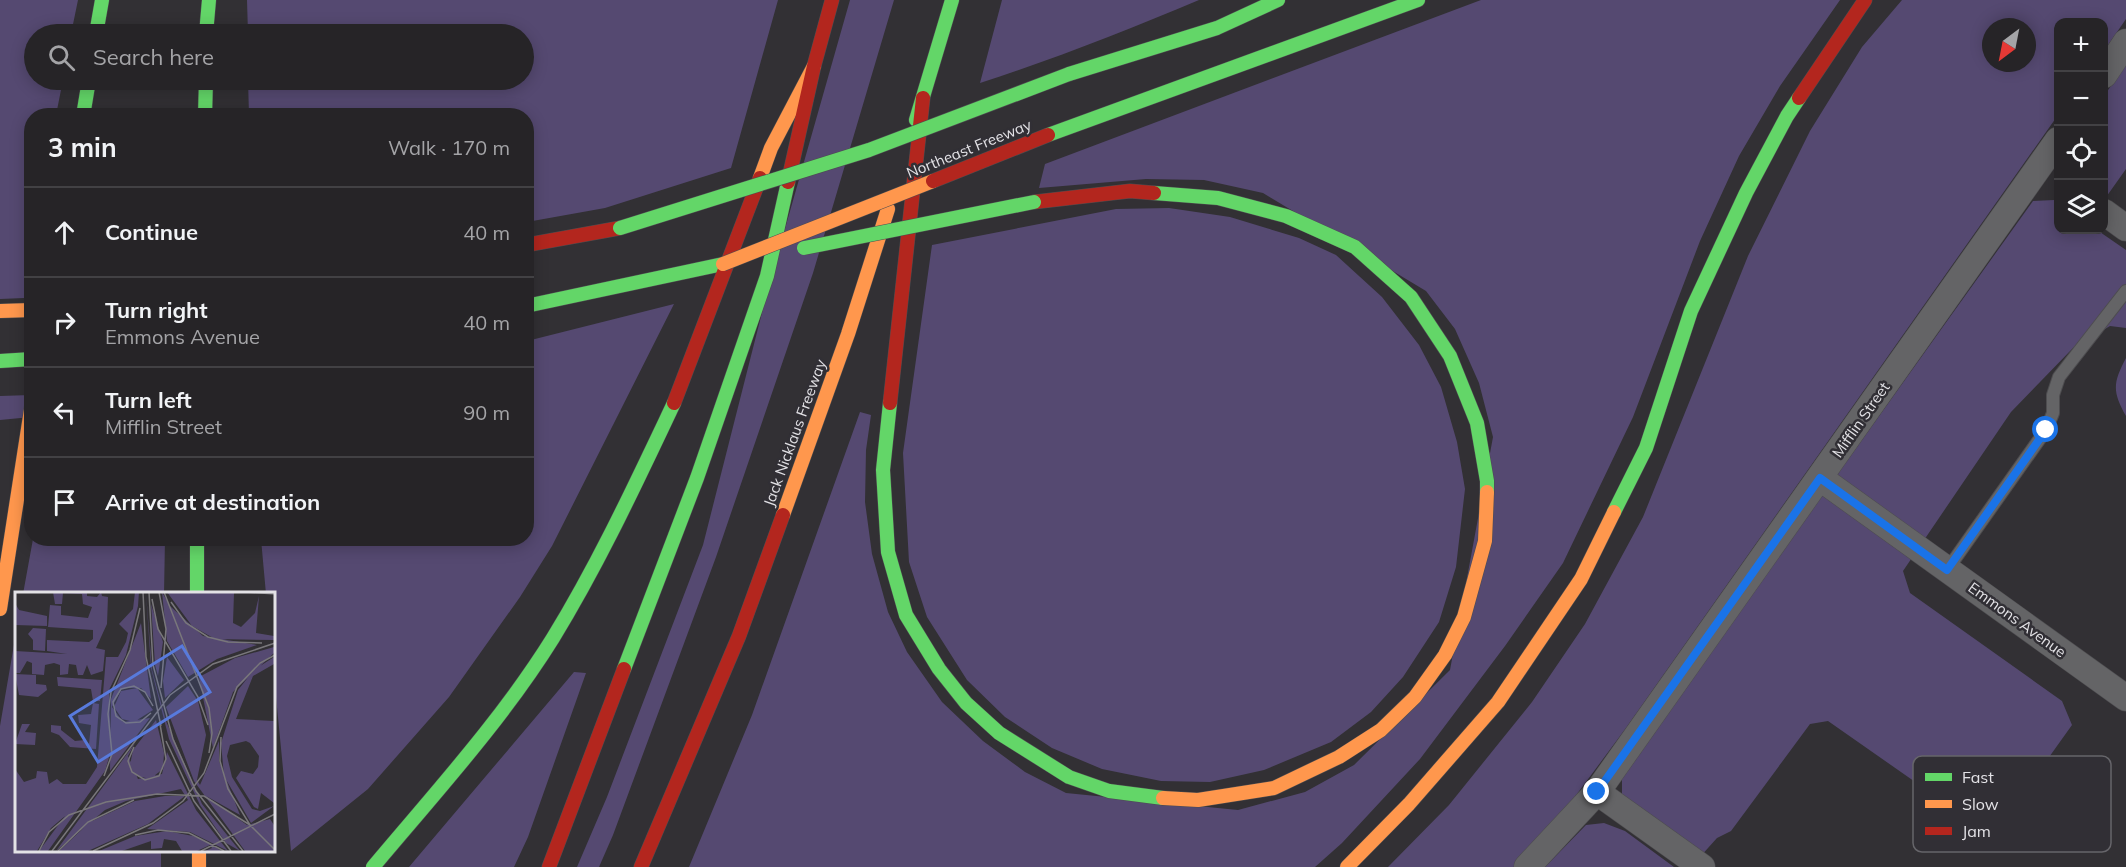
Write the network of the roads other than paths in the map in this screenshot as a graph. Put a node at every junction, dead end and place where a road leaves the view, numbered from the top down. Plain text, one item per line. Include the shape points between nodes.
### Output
1 (102, 0) edge
2 (209, 0) edge
3 (832, 0) edge
4 (952, 0) edge
5 (1278, 0) edge
6 (1418, 0) edge
7 (1865, 0) edge
8 (98, 24) edge
9 (207, 24) edge
10 (2126, 42) edge
11 (814, 66) junction
12 (2105, 72) edge
13 (87, 90) edge
14 (206, 90) edge
15 (923, 98) junction
16 (84, 108) edge
17 (206, 108) edge
18 (2054, 155) edge
19 (2049, 173) edge
20 (2108, 215) edge
21 (2126, 228) edge
22 (534, 244) edge
23 (723, 264) junction
24 (2126, 291) edge
25 (534, 305) edge
26 (24, 310) edge
27 (0, 311) edge
28 (24, 360) edge
29 (0, 361) edge
30 (24, 445) edge
31 (1820, 478) junction
32 (196, 546) edge
33 (1947, 570) junction
34 (197, 592) edge
35 (0, 609) edge
36 (2126, 698) edge
37 (1597, 792) junction
38 (373, 867) edge
39 (549, 867) edge
40 (641, 867) edge
41 (1347, 867) edge
42 (1527, 867) edge
43 (1702, 867) edge

1 - 8 highway
2 - 9 highway
3 - 11 highway
4 - 15 highway, Jack Nicklaus Freeway
5 - 22 highway, bridge via 1217,28 1069,74 869,150 620,228
6 - 23 highway, Northeast Freeway, bridge via 1048,135
7 - 41 highway via 1787,116 1746,193 1691,311 1646,448 1581,579 1498,702 1409,804
10 - 12 street
11 - 38 highway via 771,148 675,402 581,590 520,686
11 - 39 highway via 767,276 697,478
13 - 16 highway
14 - 17 highway
15 - 23 highway, bridge via 883,470 888,552 906,615 939,669 966,703 999,733 1069,777 1109,791 1152,798 1198,800 1274,788 1339,757 1382,730 1415,697 1464,617 1485,541 1487,481 1477,423 1450,356 1411,297 1355,247 1286,216 1218,198 1130,191 1034,202
15 - 40 highway, Jack Nicklaus Freeway via 848,334 739,636
18 - 19 street, Mifflin Street
19 - 31 street, Mifflin Street
20 - 21 street
23 - 25 highway, Northeast Freeway
24 - 33 lane via 2059,377 2046,430
26 - 27 highway
28 - 29 highway
30 - 35 highway
31 - 33 street, Emmons Avenue
31 - 37 street, Mifflin Street
32 - 34 highway
33 - 36 street, Emmons Avenue
37 - 42 street, Mifflin Street
37 - 43 street

